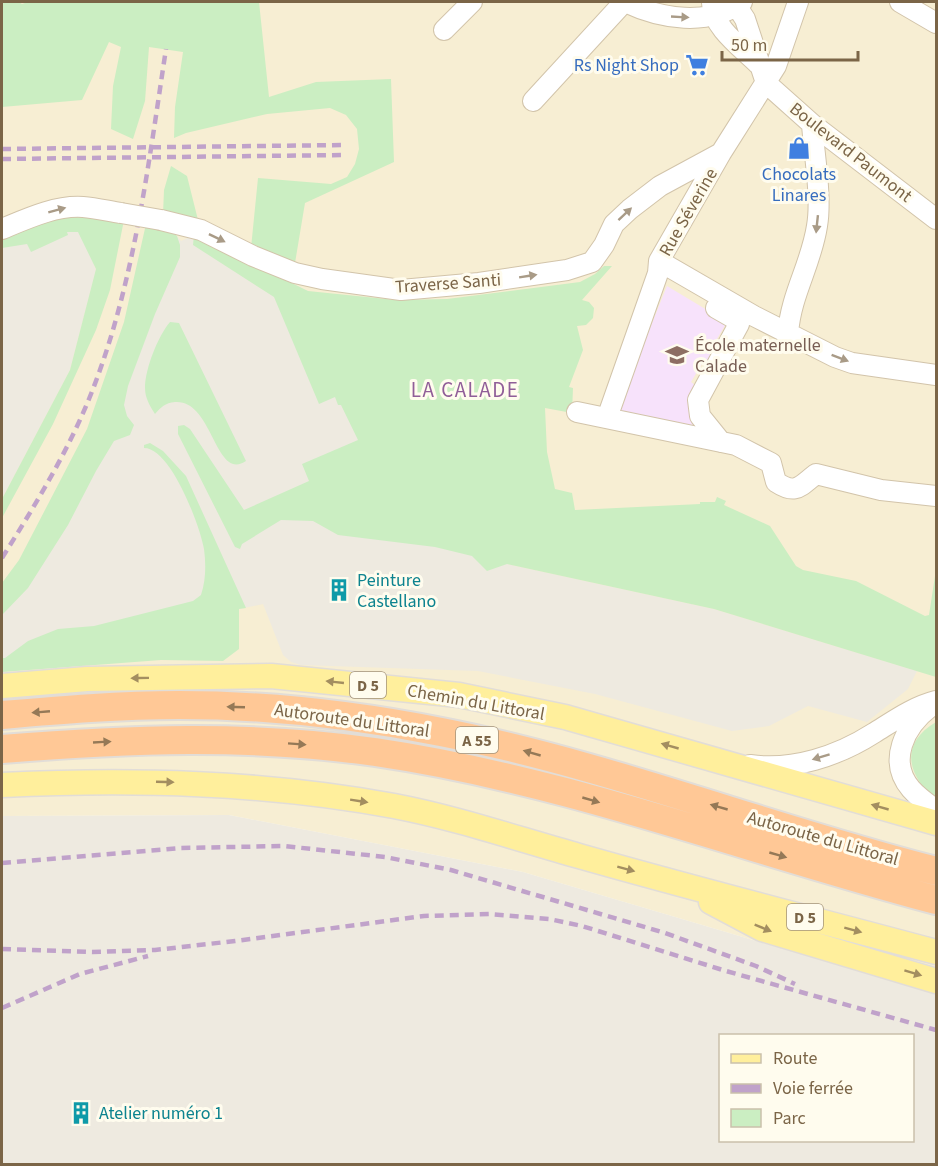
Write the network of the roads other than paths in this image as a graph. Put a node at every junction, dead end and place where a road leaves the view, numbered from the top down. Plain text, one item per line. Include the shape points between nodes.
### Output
1 (472, 2) edge
2 (624, 2) edge
3 (798, 2) edge
4 (900, 2) edge
5 (738, 3) edge
6 (713, 8) edge
7 (936, 23) edge
8 (444, 30) dead end
9 (763, 75) junction
10 (533, 101) dead end
11 (812, 124) junction
12 (721, 153) junction
13 (936, 219) edge
14 (2, 229) edge
15 (659, 267) junction
16 (788, 333) junction
17 (936, 375) edge
18 (577, 412) dead end
19 (606, 418) junction
20 (721, 442) junction
21 (936, 496) edge
22 (2, 686) edge
23 (936, 702) edge
24 (2, 715) edge
25 (2, 749) edge
26 (726, 762) junction
27 (2, 785) edge
28 (936, 810) edge
29 (936, 823) edge
30 (936, 871) edge
31 (674, 882) junction
32 (936, 900) edge
33 (936, 952) edge
34 (936, 981) edge

1 - 8 street
2 -> 6 street via 643,11 682,18
2 - 10 street
3 - 9 street, Rue Séverine via 776,66
4 - 7 street
5 - 6 street
5 - 9 street
6 - 9 street, Boulevard Paumont via 724,31
9 - 11 street, Boulevard Paumont
9 - 12 street, Rue Séverine
11 - 13 street, Boulevard Paumont
11 -> 16 street via 818,224 811,255 792,303
14 -> 12 street, Traverse Santi, bridge via 26,219 84,207 201,230 252,256 322,279 401,290 479,283 567,270 592,262 614,224 630,209 660,186
12 - 15 street, Rue Séverine
15 - 16 street
15 - 19 street, Rue Séverine
15 - 20 street via 739,324 698,400 700,416
16 -> 17 street via 852,363
18 - 19 street
19 - 20 street
20 - 21 street via 771,463 776,482 787,490 796,489 816,474 881,490
26 -> 22 main road, Chemin du Littoral / D 5 via 564,717 459,695 361,684 271,676 87,679
23 -> 26 street via 919,705 853,745 807,762 763,767
23 - 28 street via 910,726 903,737 900,758 904,779 911,790
30 -> 24 highway, Autoroute du Littoral / A 55 via 583,767 440,732 328,714 260,708 179,705
25 -> 32 highway, Autoroute du Littoral / A 55 via 195,740 274,742 376,752 544,787
29 -> 26 main road, Chemin du Littoral / D 5
27 -> 31 main road via 143,782 329,796 448,818
31 -> 33 main road, D 5
31 -> 34 main road via 762,929

